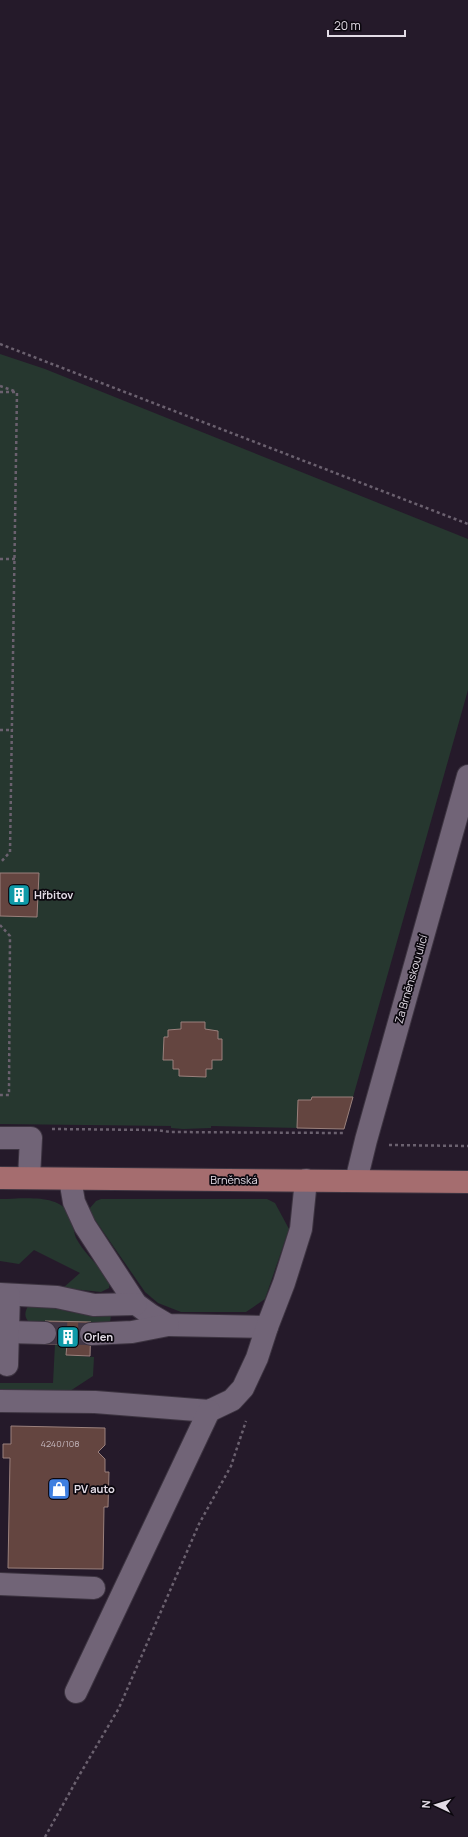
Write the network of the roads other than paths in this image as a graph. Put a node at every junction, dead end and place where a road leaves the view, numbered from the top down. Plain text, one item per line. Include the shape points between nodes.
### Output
1 (468, 776) edge
2 (0, 1138) edge
3 (0, 1178) edge
4 (29, 1178) junction
5 (70, 1179) junction
6 (306, 1180) junction
7 (356, 1181) junction
8 (468, 1182) edge
9 (5, 1294) edge
10 (136, 1304) junction
11 (168, 1325) junction
12 (267, 1327) junction
13 (8, 1332) junction
14 (45, 1333) tunnel mouth
15 (91, 1334) tunnel mouth
16 (7, 1365) dead end
17 (0, 1401) edge
18 (210, 1411) junction
19 (0, 1584) edge
20 (94, 1588) dead end
21 (76, 1692) dead end

1 - 7 lane, Za Brněnskou ulicí
2 - 4 lane via 31,1138
3 - 4 main road, Brněnská
4 - 5 main road, Brněnská
5 - 6 main road, Brněnská
5 - 10 lane via 74,1202 85,1226
6 - 7 main road, Brněnská
6 - 12 lane via 301,1229
7 - 8 main road, Brněnská
9 - 10 lane via 57,1298 94,1305
9 - 13 lane
10 - 11 lane
11 - 12 lane
11 - 15 lane via 132,1332
12 - 18 lane via 257,1358 243,1388 232,1400
13 - 14 lane
13 - 16 lane
17 - 18 lane via 94,1402
18 - 21 lane
19 - 20 lane

